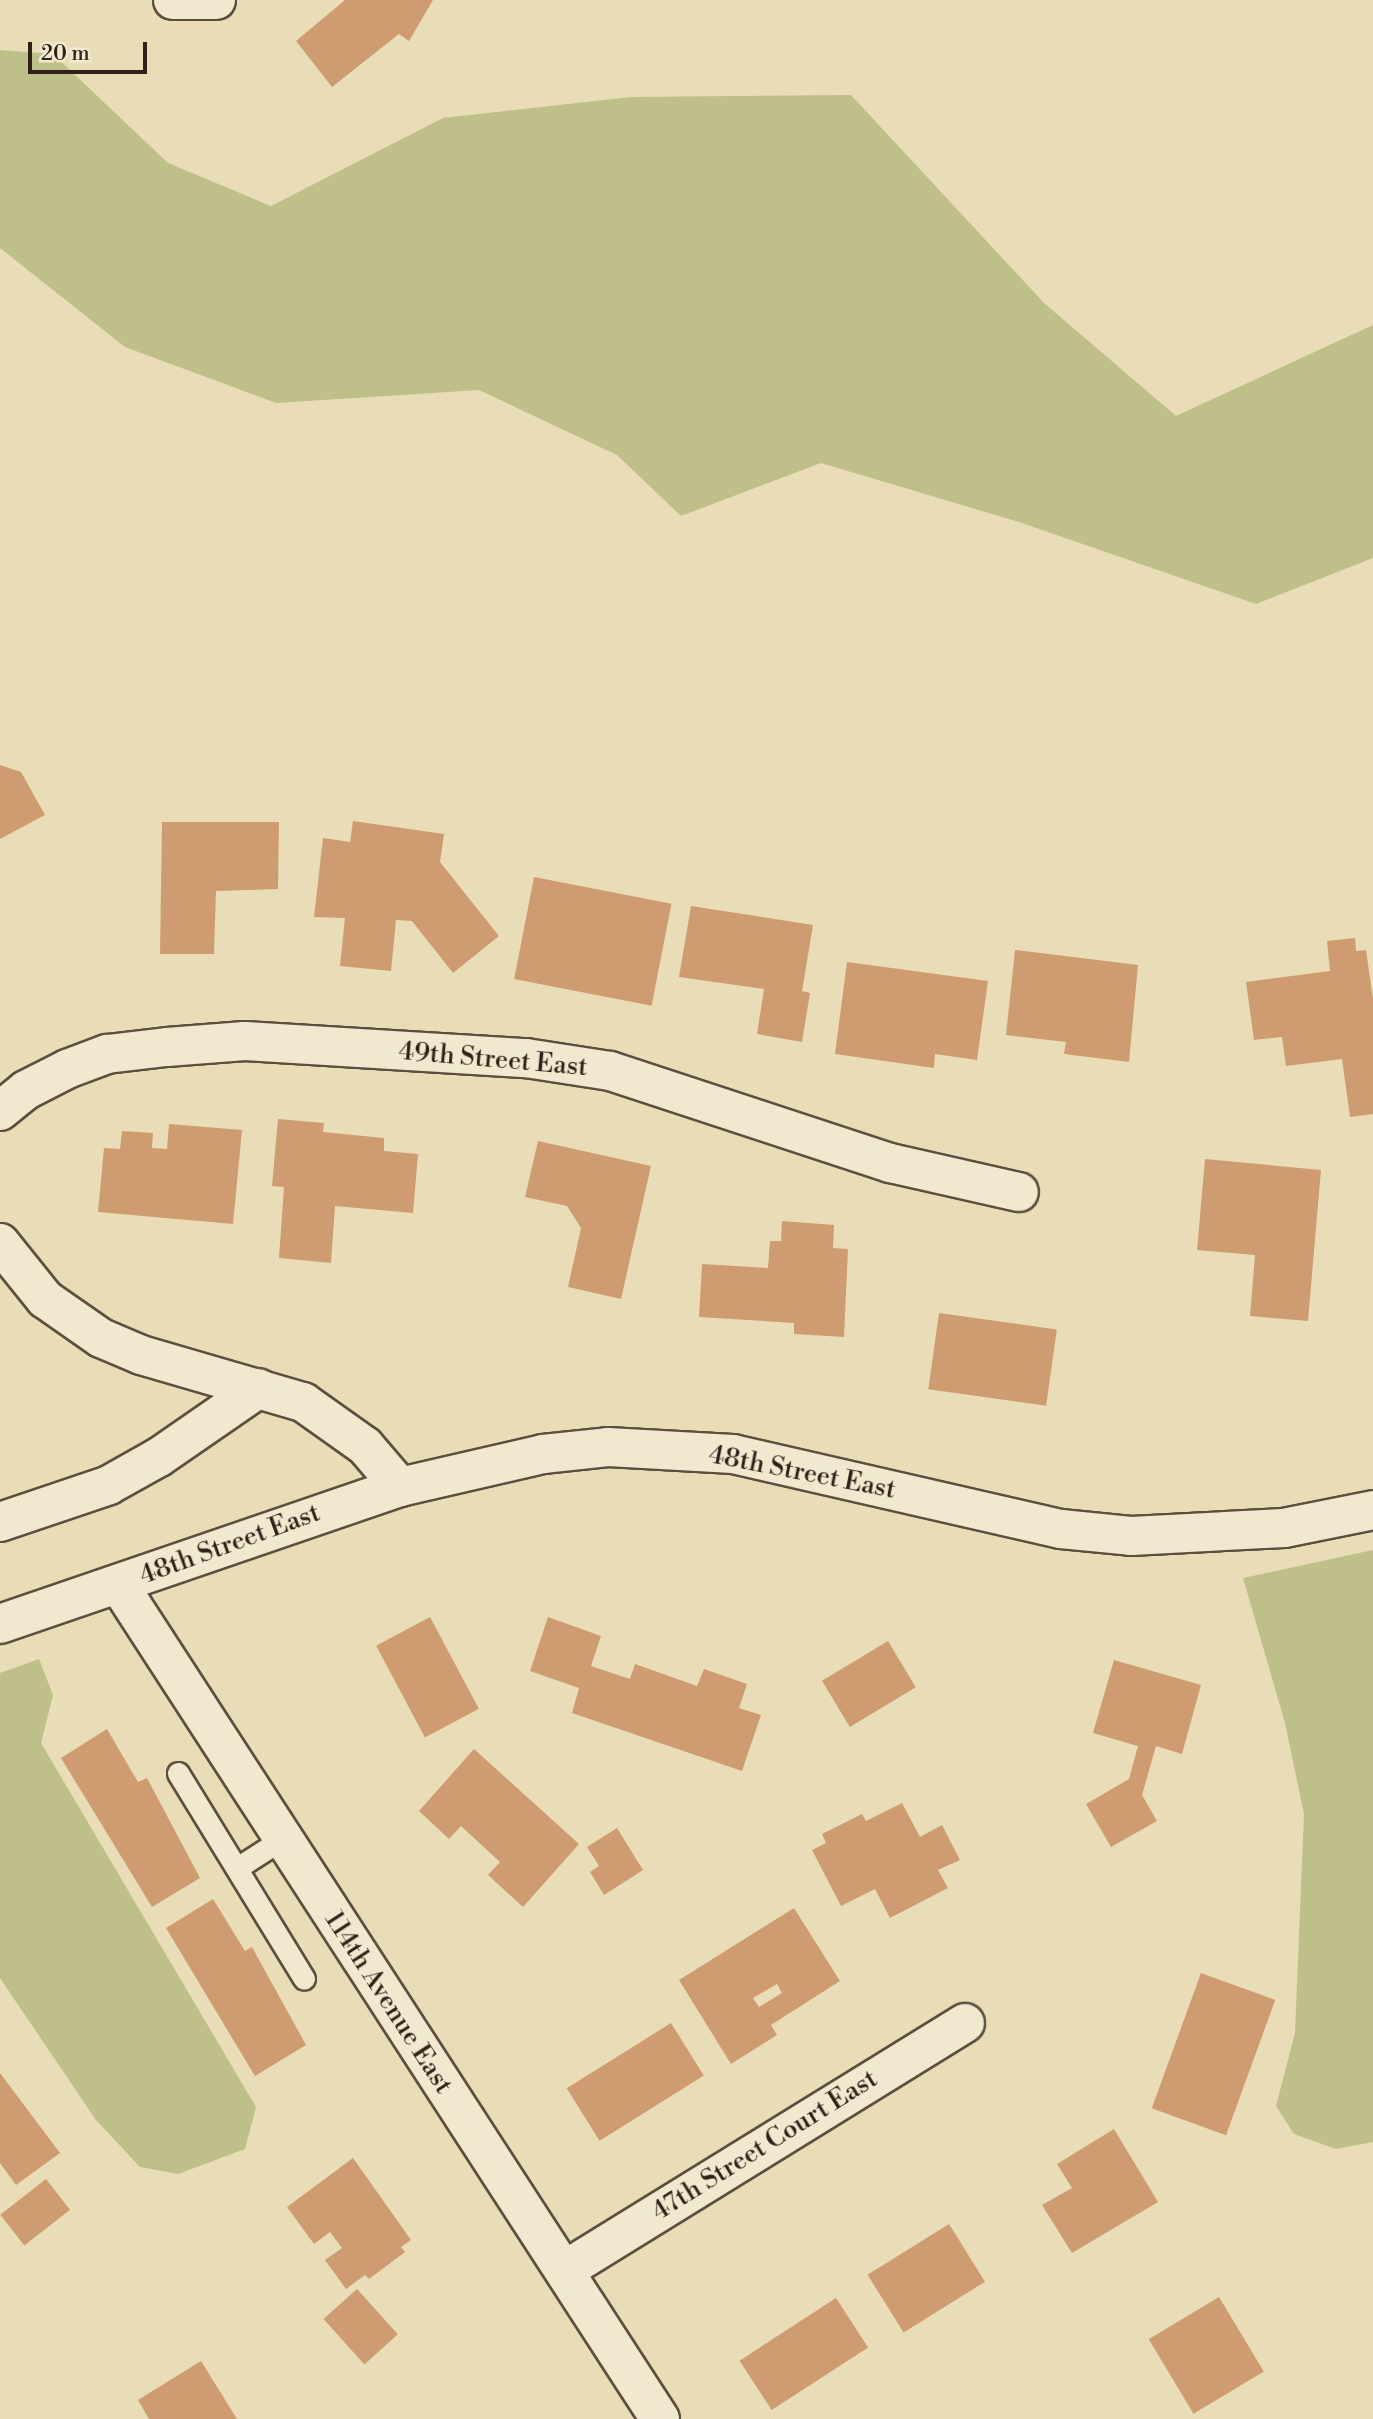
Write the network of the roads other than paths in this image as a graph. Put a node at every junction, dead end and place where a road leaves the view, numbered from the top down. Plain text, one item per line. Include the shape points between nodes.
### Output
1 (173, 0) edge
2 (216, 0) edge
3 (3, 1107) edge
4 (1019, 1192) dead end
5 (0, 1243) edge
6 (260, 1388) junction
7 (400, 1487) junction
8 (1373, 1510) edge
9 (0, 1522) edge
10 (119, 1585) junction
11 (0, 1624) edge
12 (178, 1773) dead end
13 (282, 1839) junction
14 (237, 1868) junction
15 (304, 1979) dead end
16 (965, 2023) dead end
17 (565, 2270) junction
18 (660, 2419) edge

1 - 2 street
3 - 4 street, 49th Street East via 87,1062 167,1047 245,1041 526,1058 610,1071 890,1163
5 - 6 street via 45,1299 101,1338 141,1355
6 - 7 street via 303,1402 330,1418 365,1446
6 - 9 street via 109,1485
7 - 8 street, 48th Street East via 543,1454 646,1448 733,1454 1061,1529 1131,1536 1284,1528
7 - 10 street, 48th Street East
10 - 11 street, 48th Street East
10 - 13 street, 114th Avenue East
12 - 14 lane
13 - 14 lane
13 - 17 street, 114th Avenue East
14 - 15 lane
16 - 17 street, 47th Street Court East
17 - 18 street, 114th Avenue East

